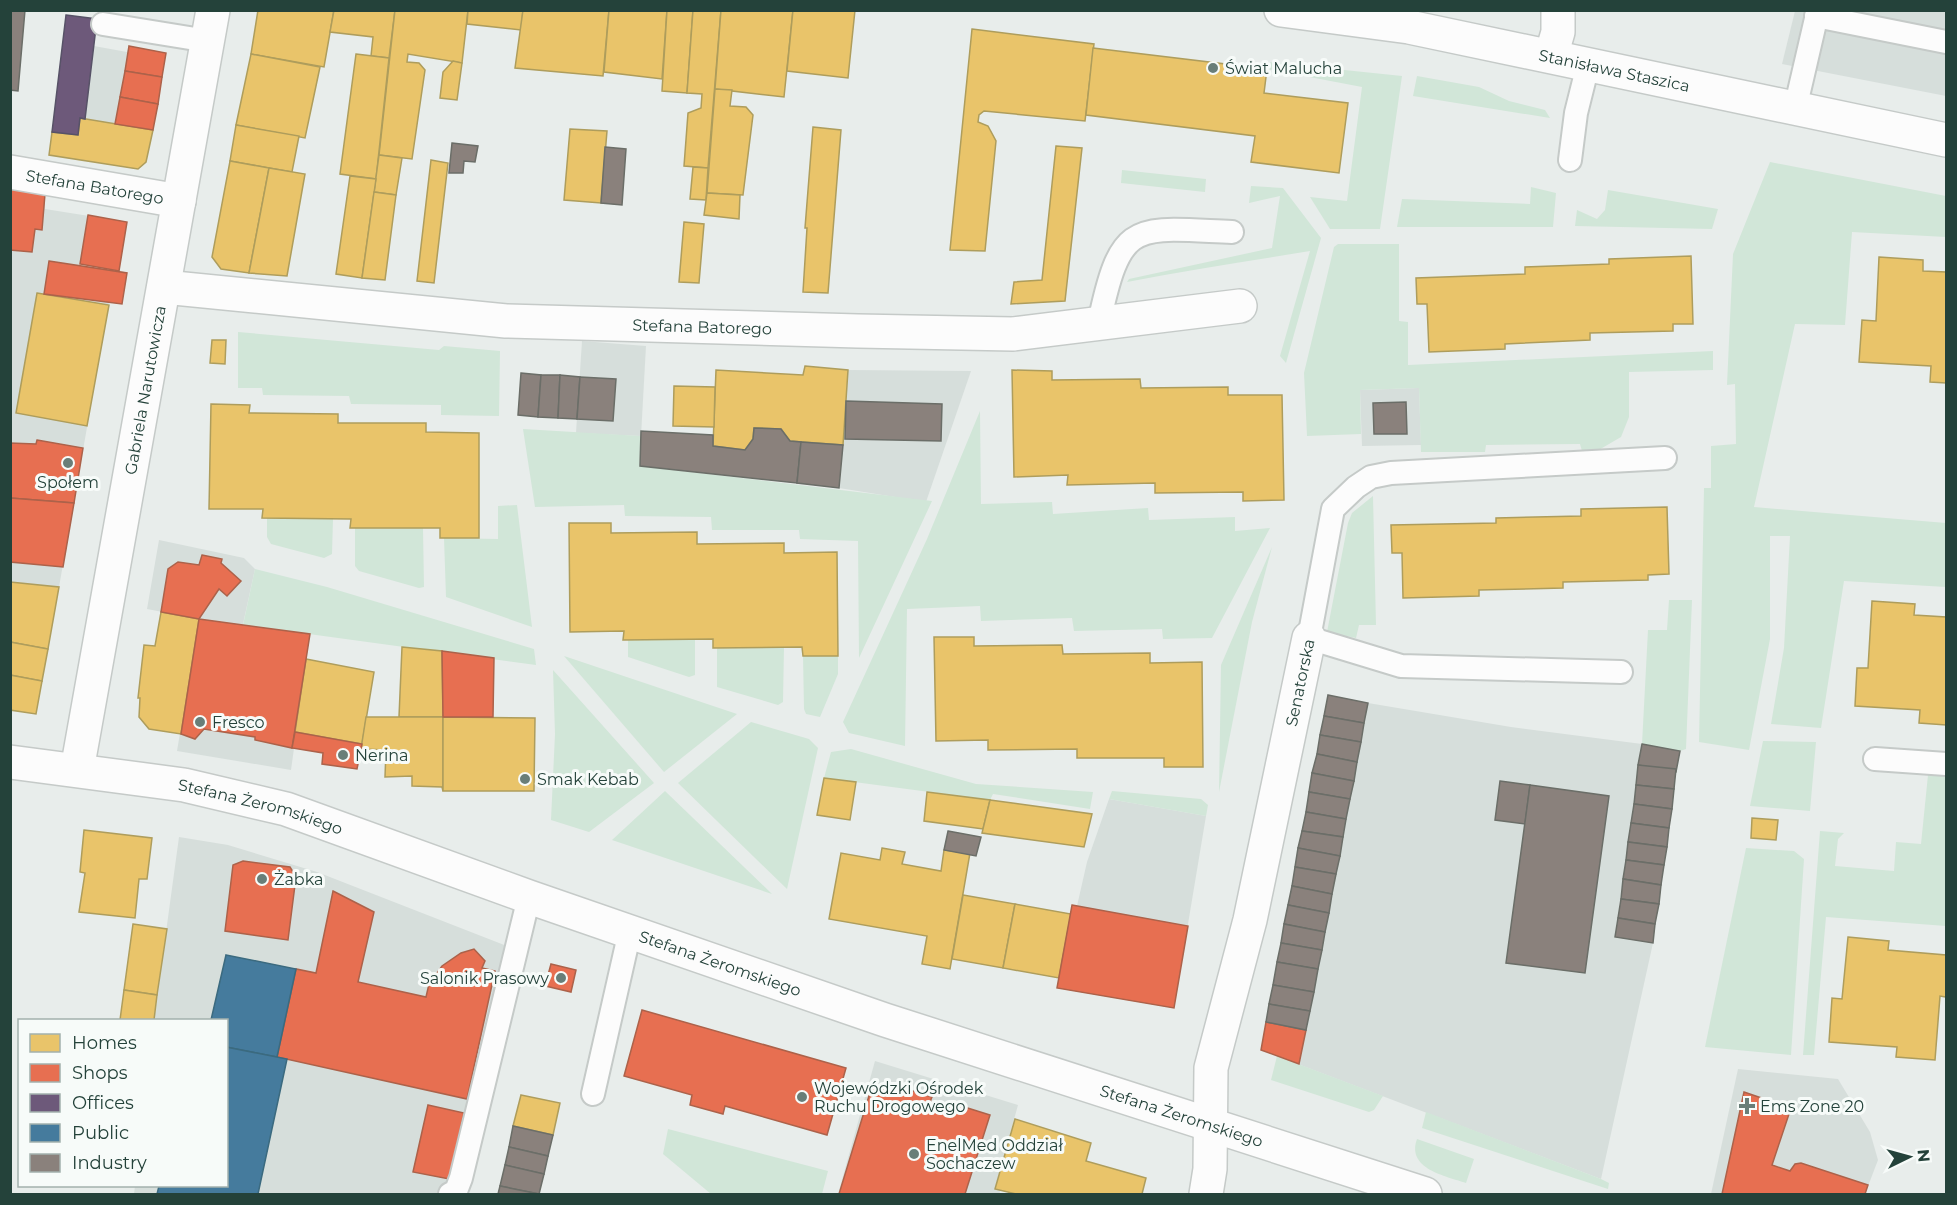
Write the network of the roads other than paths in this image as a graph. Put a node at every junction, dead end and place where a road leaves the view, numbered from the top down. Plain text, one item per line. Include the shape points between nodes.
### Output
1 (1281, 10) edge
2 (1558, 10) edge
3 (1817, 13) edge
4 (103, 24) dead end
5 (210, 26) edge
6 (1947, 42) edge
7 (1551, 57) junction
8 (1588, 65) junction
9 (1795, 109) junction
10 (1947, 140) edge
11 (1570, 160) dead end
12 (10, 172) edge
13 (179, 201) junction
14 (1232, 232) dead end
15 (164, 287) junction
16 (1240, 306) dead end
17 (1099, 323) junction
18 (1665, 458) dead end
19 (1309, 639) junction
20 (1621, 672) dead end
21 (1875, 759) dead end
22 (10, 762) edge
23 (1947, 764) edge
24 (77, 770) junction
25 (529, 897) junction
26 (630, 932) junction
27 (593, 1094) dead end
28 (1209, 1123) junction
29 (450, 1194) edge
30 (1206, 1194) edge
31 (1425, 1194) edge

1 - 7 street, Stanisława Staszica via 1409,27
2 - 7 street via 1558,32
3 - 6 lane
3 - 9 lane
4 - 5 lane
5 - 13 street, Gabriela Narutowicza
7 - 8 street, Stanisława Staszica
8 - 9 street, Stanisława Staszica
8 - 11 lane
9 - 10 street, Stanisława Staszica
12 - 13 street, Stefana Batorego
13 - 15 street, Gabriela Narutowicza
14 - 17 lane via 1159,229 1134,236 1119,255 1108,281
15 - 17 street, Stefana Batorego via 506,321 1013,334
15 - 24 street, Gabriela Narutowicza
16 - 17 street, Stefana Batorego
18 - 19 lane, Senatorska via 1391,472 1371,477 1333,509
19 - 20 lane via 1401,666
19 - 28 street, Senatorska via 1250,920 1211,1068
21 - 23 lane
22 - 24 street, Stefana Żeromskiego
24 - 25 street, Stefana Żeromskiego via 184,785 285,809
25 - 26 street, Stefana Żeromskiego
25 - 29 lane via 461,1179 456,1191
26 - 27 lane
26 - 28 street, Stefana Żeromskiego via 885,1020
28 - 30 street, Senatorska
28 - 31 street, Stefana Żeromskiego

